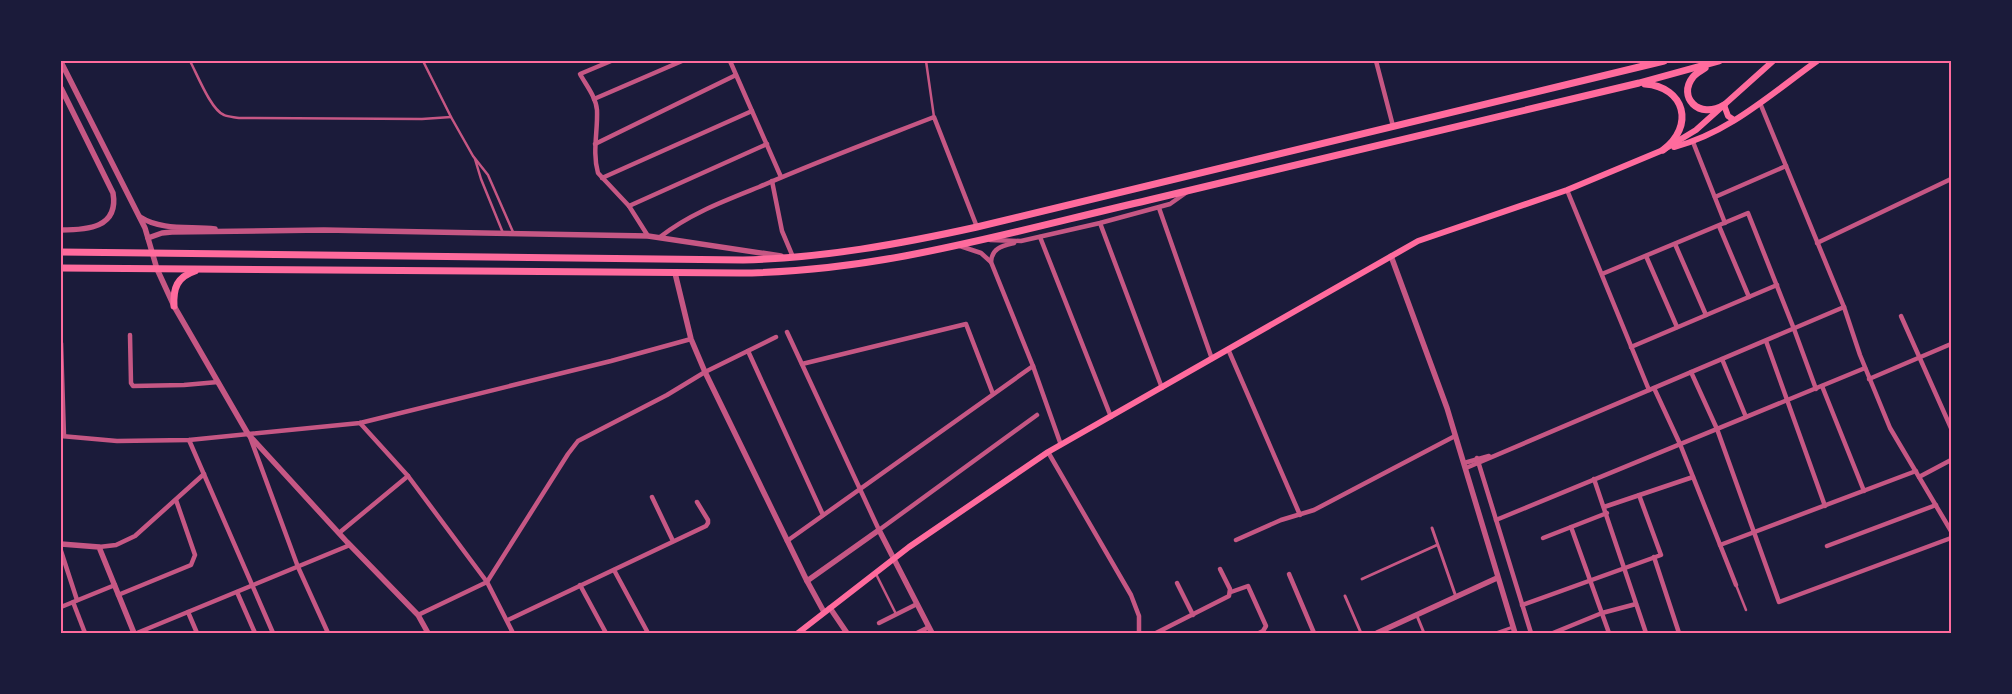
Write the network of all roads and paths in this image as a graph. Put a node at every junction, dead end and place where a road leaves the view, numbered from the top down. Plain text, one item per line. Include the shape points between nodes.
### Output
1 (190, 61) edge
2 (423, 61) edge
3 (611, 61) edge
4 (682, 61) edge
5 (730, 61) edge
6 (926, 61) edge
7 (1376, 61) edge
8 (1664, 61) edge
9 (1719, 61) edge
10 (1773, 61) edge
11 (1817, 61) edge
12 (61, 62) edge
13 (1710, 65) junction
14 (736, 75) junction
15 (1639, 83) junction
16 (61, 88) edge
17 (594, 99) junction
18 (1760, 103) junction
19 (1724, 104) junction
20 (752, 110) junction
21 (451, 117) junction
22 (934, 117) junction
23 (1734, 120) junction
24 (1394, 126) junction
25 (1692, 142) junction
26 (595, 144) junction
27 (767, 144) junction
28 (1663, 150) junction
29 (474, 156) junction
30 (1786, 166) junction
31 (781, 177) junction
32 (602, 178) junction
33 (1951, 179) edge
34 (772, 181) junction
35 (1567, 190) junction
36 (1188, 192) junction
37 (1715, 197) junction
38 (629, 206) junction
39 (1159, 208) junction
40 (140, 217) junction
41 (1100, 223) junction
42 (1725, 223) junction
43 (1719, 226) junction
44 (978, 227) junction
45 (61, 230) edge
46 (237, 231) junction
47 (504, 234) junction
48 (514, 234) junction
49 (648, 236) junction
50 (660, 237) junction
51 (148, 238) junction
52 (1040, 238) junction
53 (983, 239) junction
54 (1021, 241) junction
55 (1817, 242) junction
56 (1675, 244) junction
57 (958, 245) junction
58 (61, 252) edge
59 (153, 253) junction
60 (1391, 256) junction
61 (1646, 256) junction
62 (793, 257) junction
63 (990, 262) junction
64 (61, 268) edge
65 (157, 269) junction
66 (200, 269) junction
67 (675, 273) junction
68 (1602, 274) junction
69 (1777, 285) junction
70 (1749, 297) junction
71 (174, 306) junction
72 (1844, 308) junction
73 (1706, 315) junction
74 (1901, 316) dead end
75 (1677, 327) junction
76 (1794, 329) junction
77 (787, 332) dead end
78 (130, 335) dead end
79 (776, 337) dead end
80 (691, 339) junction
81 (1766, 340) junction
82 (61, 343) edge
83 (1951, 344) edge
84 (1632, 347) junction
85 (1228, 350) junction
86 (748, 351) junction
87 (1212, 359) junction
88 (1722, 359) junction
89 (1919, 359) junction
90 (802, 364) junction
91 (1033, 366) junction
92 (1865, 368) junction
93 (704, 372) junction
94 (1691, 372) junction
95 (62, 377) edge
96 (1870, 379) junction
97 (218, 382) junction
98 (1822, 386) junction
99 (1162, 388) junction
100 (1651, 389) junction
101 (1816, 389) junction
102 (993, 394) junction
103 (1788, 400) junction
104 (1038, 415) dead end
105 (1111, 417) junction
106 (1746, 417) junction
107 (360, 423) junction
108 (1951, 428) edge
109 (1717, 429) junction
110 (248, 434) junction
111 (63, 436) edge
112 (1455, 436) junction
113 (189, 440) junction
114 (1680, 444) junction
115 (1061, 445) junction
116 (1048, 452) junction
117 (1951, 460) edge
118 (1478, 461) junction
119 (1465, 466) junction
120 (1916, 471) junction
121 (204, 474) junction
122 (408, 476) junction
123 (1919, 476) junction
124 (1693, 477) junction
125 (1594, 479) junction
126 (860, 489) junction
127 (1864, 491) junction
128 (1639, 495) junction
129 (652, 497) dead end
130 (176, 500) junction
131 (697, 502) dead end
132 (1936, 505) junction
133 (1604, 506) junction
134 (1825, 506) junction
135 (1606, 513) junction
136 (1300, 514) junction
137 (823, 515) junction
138 (1496, 520) junction
139 (1949, 524) edge
140 (1570, 527) junction
141 (1432, 528) dead end
142 (879, 530) junction
143 (1951, 531) edge
144 (339, 533) junction
145 (1753, 533) junction
146 (1542, 538) dead end
147 (1951, 538) edge
148 (1236, 540) dead end
149 (673, 541) junction
150 (787, 541) junction
151 (61, 544) edge
152 (1437, 545) junction
153 (1720, 545) junction
154 (350, 546) junction
155 (1826, 546) dead end
156 (98, 547) junction
157 (61, 551) edge
158 (1654, 557) junction
159 (893, 558) junction
160 (298, 567) junction
161 (1623, 568) junction
162 (1220, 569) dead end
163 (614, 570) junction
164 (875, 572) junction
165 (1289, 574) dead end
166 (1497, 578) junction
167 (1362, 579) dead end
168 (1591, 580) junction
169 (807, 581) junction
170 (487, 582) junction
171 (1177, 582) dead end
172 (114, 585) junction
173 (580, 585) junction
174 (1736, 585) joint
175 (252, 586) junction
176 (237, 592) junction
177 (1231, 592) junction
178 (118, 594) junction
179 (1345, 596) dead end
180 (1456, 597) junction
181 (75, 601) junction
182 (917, 604) junction
183 (1636, 604) junction
184 (1522, 605) junction
185 (61, 607) edge
186 (827, 610) junction
187 (1746, 610) dead end
188 (188, 612) junction
189 (1602, 613) junction
190 (418, 615) junction
191 (896, 615) junction
192 (1193, 615) junction
193 (1416, 615) junction
194 (508, 620) junction
195 (879, 623) dead end
196 (929, 626) junction
197 (1514, 630) edge
198 (85, 633) edge
199 (136, 633) edge
200 (197, 633) edge
201 (255, 633) edge
202 (273, 633) edge
203 (328, 633) edge
204 (428, 633) edge
205 (513, 633) edge
206 (606, 633) edge
207 (648, 633) edge
208 (798, 633) edge
209 (847, 633) edge
210 (917, 633) edge
211 (932, 633) edge
212 (1140, 633) edge
213 (1156, 633) edge
214 (1259, 633) edge
215 (1314, 633) edge
216 (1361, 633) edge
217 (1377, 633) edge
218 (1424, 633) edge
219 (1496, 633) edge
220 (1531, 633) edge
221 (1552, 633) edge
222 (1609, 633) edge
223 (1646, 633) edge
224 (1679, 633) edge

1 - 21 lane via 212,104 225,116
2 - 21 lane
3 - 17 street via 580,74
4 - 17 street
5 - 14 street
6 - 22 lane
7 - 24 street
8 - 24 main road
9 - 13 main road
10 - 19 main road
11 - 18 main road
12 - 40 street
13 - 15 main road
13 - 19 main road via 1689,83 1690,98 1701,110 1717,109
14 - 20 street
14 - 26 street
15 - 28 main road via 1664,88 1678,101 1682,110 1676,138
15 - 36 main road
16 - 45 street via 114,199 108,217 100,224 88,229
17 - 26 street via 597,110
18 - 23 main road
18 - 30 street
19 - 23 main road via 1725,112
19 - 28 main road via 1696,130
20 - 27 street
20 - 32 street
21 - 29 lane
22 - 31 street
22 - 44 street
23 - 25 main road
24 - 44 main road
25 - 28 main road
25 - 37 street
26 - 32 street via 596,168
27 - 31 street
27 - 38 street
28 - 35 main road
29 - 47 lane
29 - 48 lane via 488,175
30 - 37 street
30 - 55 street
31 - 34 street
32 - 38 street
33 - 55 street
34 - 50 street via 694,215
34 - 62 street via 782,231
35 - 60 main road via 1427,237
35 - 68 street
36 - 39 street
36 - 53 main road
37 - 42 street
38 - 49 street
39 - 41 street
39 - 87 street
40 - 46 street via 165,226
40 - 51 street
41 - 52 street
41 - 99 street
42 - 43 street
42 - 69 street via 1748,213
43 - 56 street
43 - 70 street
44 - 62 main road via 874,248
46 - 47 street
46 - 51 street via 162,233
47 - 48 street
48 - 49 street
49 - 50 street
50 - 62 street
51 - 59 street
52 - 54 street
52 - 105 street
53 - 54 street
53 - 57 main road
54 - 63 street via 998,248
55 - 72 street
56 - 61 street
56 - 73 street
57 - 63 street via 981,253
57 - 67 main road via 806,270
58 - 59 main road
59 - 62 main road via 719,260
59 - 65 street
60 - 85 main road
60 - 112 street
61 - 68 street
61 - 75 street
63 - 91 street
64 - 65 main road
65 - 66 main road
65 - 71 street
66 - 67 main road
66 - 71 main road via 178,280
67 - 80 street
68 - 84 street
69 - 70 street
69 - 76 street
70 - 73 street
71 - 97 street
72 - 76 street
72 - 92 street
73 - 75 street
74 - 89 street
75 - 84 street
76 - 81 street
76 - 101 street
77 - 90 street
78 - 97 street via 131,382 134,386
79 - 86 street
80 - 93 street
80 - 107 street
81 - 88 street
81 - 103 street
82 - 95 street
83 - 89 street
84 - 100 street
85 - 87 main road
85 - 136 street
86 - 93 street
86 - 137 street
87 - 99 main road
88 - 94 street
88 - 106 street
89 - 96 street
89 - 108 street
90 - 102 street via 966,324
90 - 126 street
91 - 102 street
91 - 115 street
92 - 96 street
92 - 98 street
93 - 150 street
93 - 170 street via 578,441
94 - 100 street
94 - 109 street
95 - 111 street
96 - 120 street via 1890,428
97 - 110 street
98 - 101 street
98 - 127 street
99 - 105 main road
100 - 114 street
100 - 118 street
101 - 103 street
102 - 126 street
103 - 106 street
103 - 134 street
104 - 142 street
105 - 115 main road
106 - 109 street
107 - 110 street
107 - 122 street
109 - 114 street
109 - 145 street
110 - 113 street
110 - 144 street
110 - 160 street
111 - 113 street via 117,441
112 - 119 street
112 - 136 street via 1314,510
113 - 121 street
114 - 124 street
114 - 125 street
115 - 116 main road
116 - 159 main road
116 - 212 street via 1131,595 1139,616
117 - 123 street
118 - 119 street
118 - 138 street
119 - 166 street
120 - 123 street
120 - 127 street
121 - 130 street
121 - 175 street
122 - 144 street
122 - 170 street
123 - 132 street
124 - 128 street
124 - 153 street
125 - 133 street
125 - 138 street
126 - 137 street
126 - 142 street
127 - 134 street
128 - 133 street
128 - 158 street via 1661,555
129 - 149 street
130 - 156 street via 130,539
130 - 178 street via 194,561
131 - 149 street via 708,523
132 - 139 street
132 - 155 street
133 - 135 street
134 - 145 street
135 - 140 street
135 - 161 street
136 - 148 street
137 - 150 street
138 - 184 street
139 - 143 street
140 - 146 street
140 - 168 street
141 - 152 street
142 - 159 street
142 - 169 street
144 - 154 street
145 - 147 street via 1779,602
145 - 153 street
149 - 163 street
150 - 169 street
151 - 156 street
152 - 167 street
152 - 180 street
153 - 174 street
154 - 160 street
154 - 190 street
156 - 172 street
157 - 181 street
158 - 161 street
158 - 224 street
159 - 164 main road
159 - 182 street
160 - 175 street
160 - 203 street
161 - 168 street
161 - 183 street
162 - 177 street
163 - 173 street
163 - 207 street
164 - 186 main road
164 - 191 lane
165 - 215 street
166 - 180 street
166 - 197 street
168 - 184 street
168 - 189 street
169 - 186 street
170 - 190 street
170 - 194 street
171 - 192 street
172 - 178 street
172 - 181 street
173 - 194 street
173 - 206 street
174 - 187 lane
175 - 176 street
175 - 202 street
176 - 188 street
176 - 201 street
177 - 192 street
177 - 214 street via 1248,586 1266,626
178 - 199 street
179 - 216 street
180 - 193 street
181 - 185 street
181 - 198 street
182 - 191 street
182 - 196 street
183 - 189 street
183 - 223 street
184 - 220 street
186 - 208 main road
186 - 209 street
188 - 199 street
188 - 200 street
189 - 221 street
189 - 222 street
190 - 204 street
191 - 195 street
192 - 213 street
193 - 217 street
193 - 218 street
194 - 205 street
196 - 210 street
196 - 211 street
197 - 219 street

